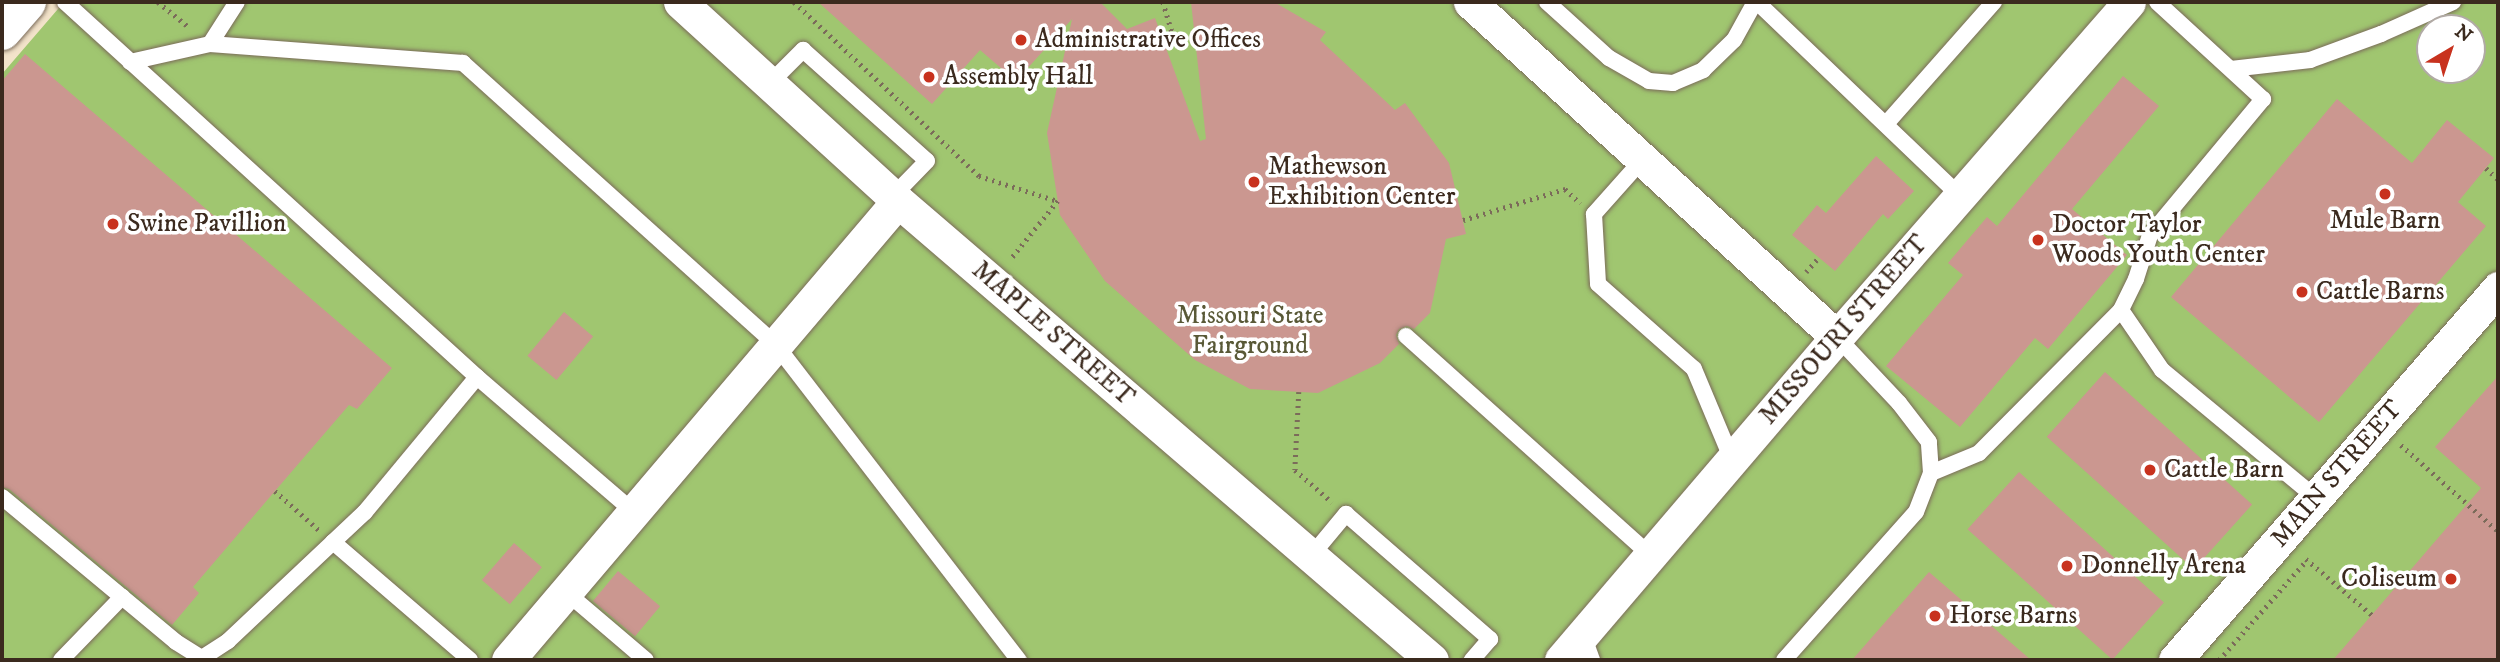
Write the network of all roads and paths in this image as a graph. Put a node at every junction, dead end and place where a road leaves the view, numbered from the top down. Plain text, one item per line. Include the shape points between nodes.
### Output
1 (27, 2) edge
2 (65, 2) edge
3 (158, 2) edge
4 (237, 2) edge
5 (680, 2) edge
6 (794, 2) edge
7 (1163, 2) edge
8 (1470, 2) edge
9 (1547, 2) edge
10 (1756, 2) edge
11 (1994, 2) edge
12 (2129, 2) edge
13 (2157, 2) edge
14 (2453, 2) edge
15 (2, 31) edge
16 (1172, 32) dead end
17 (210, 44) junction
18 (130, 62) junction
19 (2231, 69) junction
20 (769, 82) junction
21 (1886, 124) junction
22 (1643, 159) junction
23 (2486, 168) dead end
24 (2498, 179) edge
25 (1960, 196) junction
26 (896, 199) junction
27 (1594, 214) junction
28 (1463, 220) dead end
29 (993, 282) junction
30 (2498, 288) edge
31 (2120, 310) junction
32 (1406, 337) dead end
33 (1837, 337) junction
34 (776, 345) junction
35 (477, 377) junction
36 (1299, 392) dead end
37 (2379, 426) junction
38 (1732, 460) junction
39 (1931, 473) junction
40 (275, 491) dead end
41 (2, 496) edge
42 (2316, 498) junction
43 (634, 512) junction
44 (1346, 514) junction
45 (2498, 531) edge
46 (2281, 538) junction
47 (333, 542) junction
48 (1650, 555) junction
49 (1311, 556) junction
50 (2307, 560) junction
51 (566, 592) junction
52 (122, 597) junction
53 (2372, 615) dead end
54 (1587, 648) edge
55 (61, 660) edge
56 (202, 660) edge
57 (470, 660) edge
58 (508, 660) edge
59 (646, 660) edge
60 (1019, 660) edge
61 (1432, 660) edge
62 (1472, 660) edge
63 (1561, 660) edge
64 (1784, 660) edge
65 (2175, 660) edge
66 (2219, 660) edge

1 - 15 street
2 - 18 lane
3 - 17 path
4 - 17 lane
5 - 20 street, MAPLE STREET
6 - 29 path via 979,176 1058,201
7 - 16 path
8 - 22 street
9 - 10 lane via 1609,58 1648,81 1672,83 1703,70 1734,40
10 - 21 lane
11 - 21 lane
12 - 25 street, MISSOURI STREET
13 - 19 lane
14 - 19 lane via 2310,60
17 - 18 lane
17 - 34 lane via 463,63
18 - 35 lane
19 - 31 lane via 2263,99 2150,234 2136,279
20 - 26 street, MAPLE STREET
20 - 26 lane via 803,50 926,161
21 - 25 lane
22 - 27 lane
22 - 33 street
23 - 24 path
25 - 33 street, MISSOURI STREET
26 - 29 street, MAPLE STREET
26 - 34 street
27 - 28 path via 1565,189
27 - 38 lane via 1598,284 1694,369
29 - 49 street, MAPLE STREET
30 - 37 street, MAIN STREET
31 - 39 lane via 1979,453
31 - 42 lane via 2162,370
32 - 48 lane
33 - 38 street, MISSOURI STREET
33 - 39 lane via 1929,442
34 - 43 street
34 - 60 lane
35 - 43 lane
35 - 47 lane via 365,512
36 - 44 path via 1296,470
37 - 42 street, MAIN STREET
37 - 45 path
38 - 48 street, MISSOURI STREET
39 - 64 lane via 1916,512
40 - 47 path
41 - 52 lane
42 - 46 street, MAIN STREET
43 - 51 street
44 - 49 lane
44 - 62 lane via 1490,639
46 - 50 path
46 - 65 street, MAIN STREET
47 - 56 lane
47 - 57 lane
48 - 54 street, MISSOURI STREET
49 - 61 street, MAPLE STREET
50 - 53 path
50 - 66 path
51 - 58 street
51 - 59 lane
52 - 55 lane
52 - 56 lane
54 - 63 street, MISSOURI STREET

